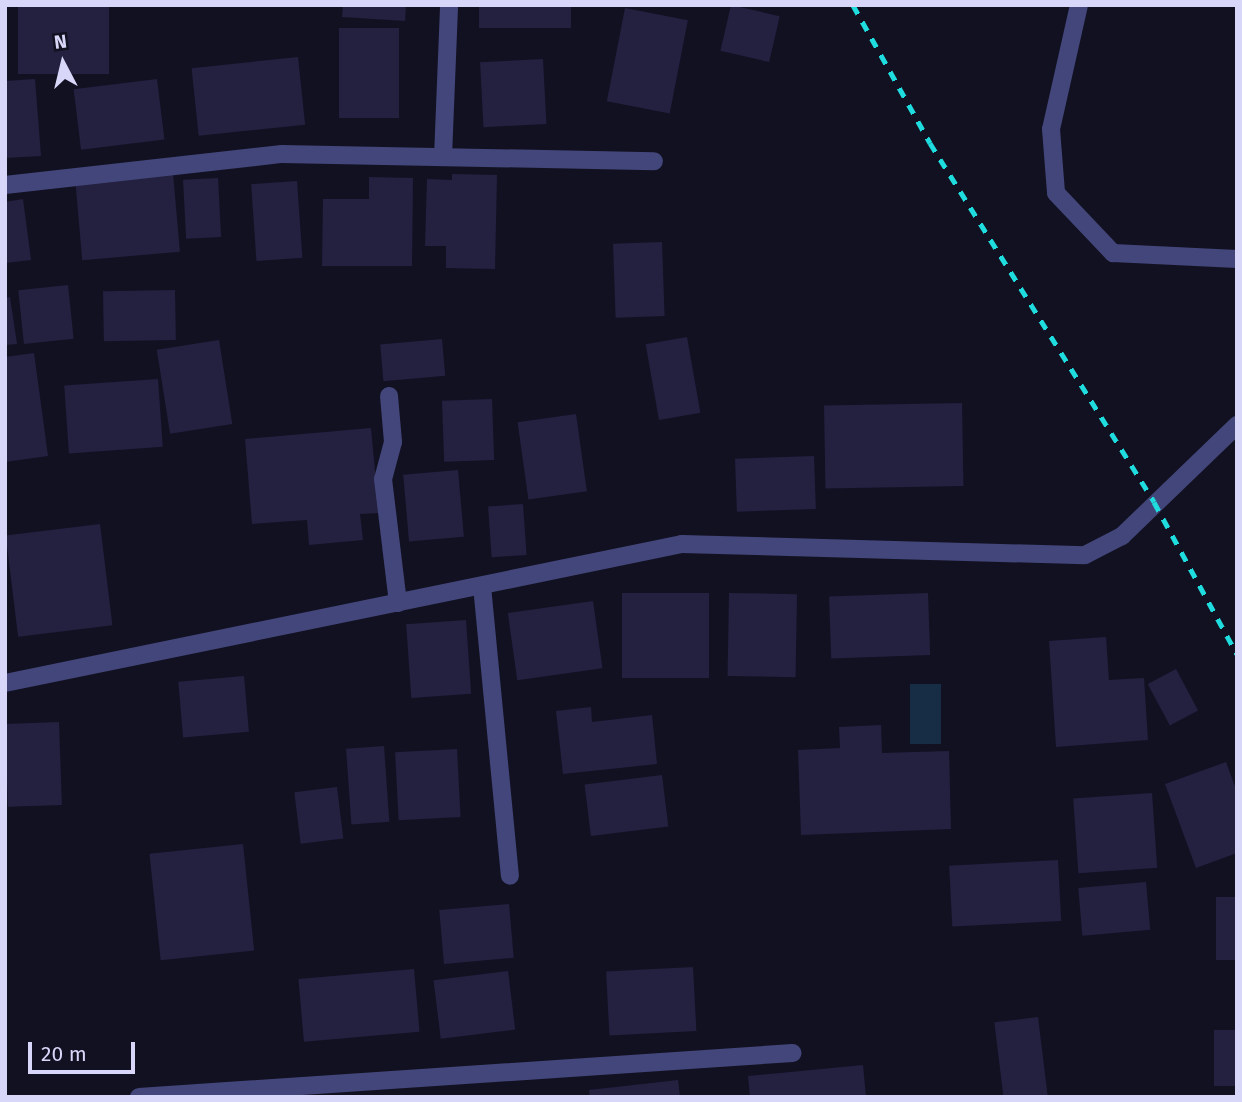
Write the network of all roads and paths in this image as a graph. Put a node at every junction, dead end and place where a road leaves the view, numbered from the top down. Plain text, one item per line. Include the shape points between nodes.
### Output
1 (449, 5) edge
2 (1079, 5) edge
3 (443, 157) junction
4 (654, 161) dead end
5 (5, 185) edge
6 (1237, 259) edge
7 (389, 396) dead end
8 (1237, 425) edge
9 (482, 586) junction
10 (398, 603) junction
11 (5, 683) edge
12 (510, 876) dead end
13 (793, 1053) dead end
14 (139, 1097) edge

1 - 3 street
2 - 6 street via 1051,129 1056,193 1113,253
3 - 4 street
3 - 5 street via 282,154
7 - 10 street via 393,442 383,479
8 - 9 street via 1122,536 1085,555 682,544
9 - 10 street
9 - 12 street
10 - 11 street
13 - 14 street

